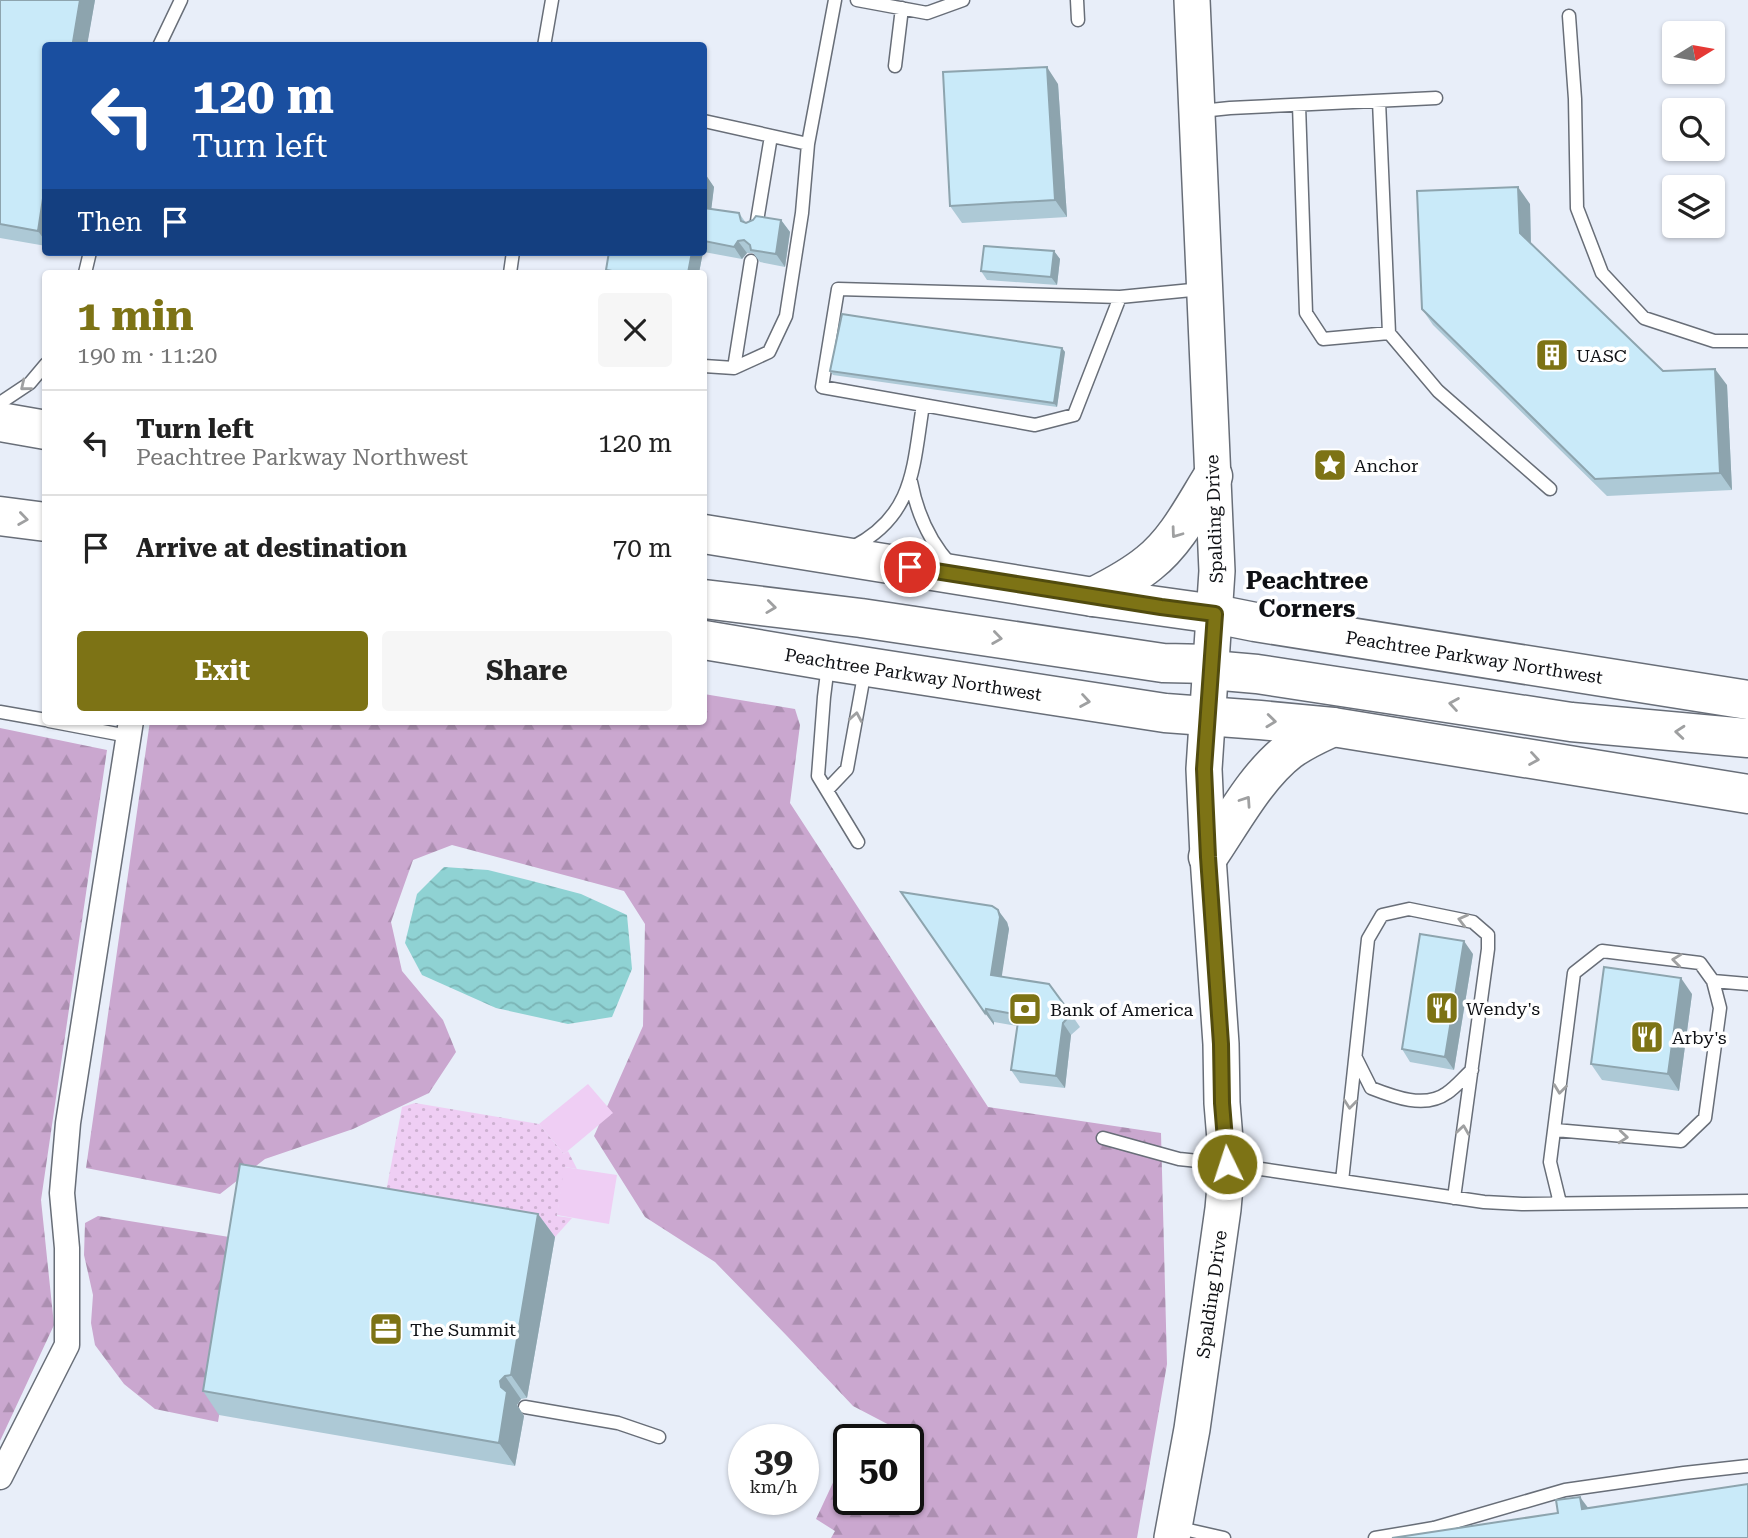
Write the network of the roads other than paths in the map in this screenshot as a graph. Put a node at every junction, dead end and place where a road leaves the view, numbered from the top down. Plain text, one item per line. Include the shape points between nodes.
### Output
1 (181, 0) edge
2 (552, 0) edge
3 (835, 0) edge
4 (857, 0) edge
5 (963, 0) edge
6 (1077, 0) edge
7 (1192, 0) edge
8 (902, 8) junction
9 (1569, 16) dead end
10 (1078, 20) dead end
11 (161, 42) edge
12 (545, 42) edge
13 (895, 66) dead end
14 (1436, 98) dead end
15 (1379, 101) junction
16 (1299, 105) junction
17 (1197, 112) junction
18 (707, 122) edge
19 (771, 136) junction
20 (808, 144) junction
21 (756, 227) edge
22 (751, 261) edge
23 (1204, 289) junction
24 (1120, 297) junction
25 (1389, 333) junction
26 (1748, 341) edge
27 (707, 366) edge
28 (734, 368) junction
29 (42, 369) edge
30 (0, 403) edge
31 (923, 405) junction
32 (0, 422) edge
33 (42, 429) edge
34 (1213, 476) junction
35 (911, 480) junction
36 (1550, 489) dead end
37 (0, 516) edge
38 (42, 521) edge
39 (707, 534) edge
40 (834, 555) junction
41 (961, 576) junction
42 (1093, 597) junction
43 (707, 599) edge
44 (1215, 614) junction
45 (707, 641) edge
46 (847, 664) junction
47 (1211, 667) junction
48 (1748, 700) edge
49 (0, 712) edge
50 (1208, 715) junction
51 (42, 720) edge
52 (94, 725) edge
53 (1333, 727) junction
54 (130, 728) edge
55 (1748, 738) edge
56 (827, 790) junction
57 (1746, 795) edge
58 (858, 842) dead end
59 (1208, 857) junction
60 (1713, 981) junction
61 (1748, 984) edge
62 (1355, 1058) junction
63 (1472, 1070) junction
64 (1555, 1130) junction
65 (1103, 1138) dead end
66 (1227, 1164) junction
67 (1342, 1181) junction
68 (1454, 1198) junction
69 (1748, 1201) edge
70 (1560, 1203) junction
71 (525, 1408) dead end
72 (659, 1437) dead end
73 (1748, 1466) edge
74 (0, 1477) edge
75 (1173, 1533) edge
76 (1224, 1538) edge
77 (1375, 1538) edge

1 - 11 lane
2 - 12 lane
3 - 20 lane
4 - 8 lane
5 - 8 lane via 927,13
6 - 10 lane
7 - 17 main road, Spalding Drive
8 - 13 lane
9 - 26 lane via 1577,208 1602,273 1644,318 1714,341
14 - 15 lane
15 - 16 lane
15 - 25 lane
16 - 17 lane
16 - 25 lane via 1306,313 1323,339
17 - 23 main road, Spalding Drive
18 - 19 lane
19 - 20 lane
19 - 21 lane
20 - 28 lane via 786,316 769,352
22 - 28 lane
23 - 24 lane
23 - 34 main road, Spalding Drive
24 - 31 lane via 1074,415 1035,425
24 - 31 lane via 838,289 822,387
25 - 36 lane via 1438,391
27 - 28 lane
29 -> 30 lane
31 - 35 lane
32 - 33 highway
34 -> 42 highway via 1172,540 1152,561
34 - 44 main road, Spalding Drive
35 - 40 lane via 883,528
35 - 41 lane via 930,538
37 -> 38 highway
39 - 40 highway, Peachtree Parkway Northwest
40 - 41 highway, Peachtree Parkway Northwest
41 - 42 highway, Peachtree Parkway Northwest
42 - 44 highway, Peachtree Parkway Northwest
43 -> 47 highway
44 - 47 main road, Spalding Drive
44 - 48 highway, Peachtree Parkway Northwest
45 - 46 highway, Peachtree Parkway Northwest
46 -> 50 highway, Peachtree Parkway Northwest via 1165,713
56 -> 46 lane via 847,769
46 - 56 lane via 824,696 818,776
47 - 50 main road, Spalding Drive
55 -> 47 highway via 1571,722
49 - 51 lane
50 -> 53 highway, Peachtree Parkway Northwest
50 - 59 main road, Spalding Drive via 1204,769
52 - 54 lane
53 -> 57 highway, Peachtree Parkway Northwest
59 -> 53 highway via 1270,768 1308,738
54 - 74 street via 68,1123 62,1194 67,1345
56 - 58 lane
59 - 66 main road, Spalding Drive
60 - 61 lane
64 -> 60 lane via 1682,1141 1705,1118 1720,1008
60 -> 64 lane via 1700,962 1602,951 1574,973
62 - 63 lane via 1371,1088 1401,1099 1424,1101 1445,1095
63 -> 62 lane via 1488,935 1473,922 1409,909 1382,915 1368,939
62 -> 67 lane
68 -> 63 lane
64 - 70 lane via 1550,1162
65 - 66 lane via 1179,1159
66 - 67 lane
66 - 75 main road, Spalding Drive via 1194,1416
67 - 68 lane
68 - 70 lane
69 - 70 lane
71 - 72 lane via 618,1423
73 - 77 lane via 1565,1490 1434,1528
75 - 76 lane

